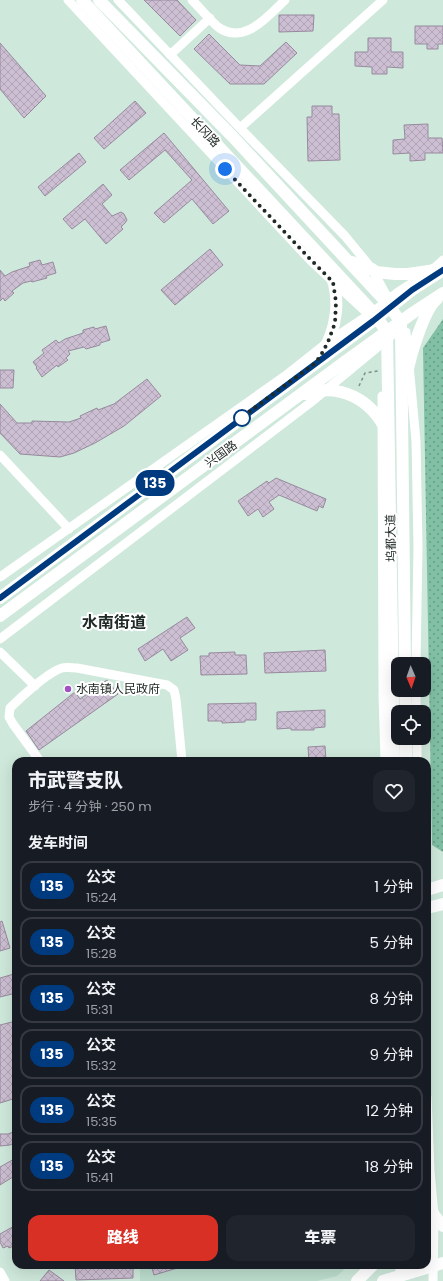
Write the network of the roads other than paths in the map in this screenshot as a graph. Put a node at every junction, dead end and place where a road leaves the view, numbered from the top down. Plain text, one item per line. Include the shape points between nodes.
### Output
1 (68, 0) edge
2 (82, 0) edge
3 (99, 0) edge
4 (118, 0) edge
5 (192, 0) edge
6 (285, 0) edge
7 (383, 0) edge
8 (210, 18) junction
9 (170, 55) junction
10 (240, 128) junction
11 (344, 258) junction
12 (324, 260) junction
13 (443, 260) edge
14 (372, 269) junction
15 (439, 269) edge
16 (333, 282) junction
17 (443, 294) edge
18 (443, 301) edge
19 (390, 303) junction
20 (431, 307) junction
21 (373, 316) junction
22 (403, 324) junction
23 (385, 337) junction
24 (328, 342) junction
25 (314, 364) junction
26 (409, 365) junction
27 (325, 390) junction
28 (298, 397) junction
29 (382, 422) junction
30 (403, 425) junction
31 (389, 443) junction
32 (0, 455) edge
33 (69, 529) junction
34 (0, 577) edge
35 (0, 598) edge
36 (0, 616) edge
37 (0, 639) edge
38 (0, 652) edge
39 (405, 657) edge
40 (416, 657) edge
41 (35, 686) junction
42 (406, 745) edge
43 (417, 745) edge
44 (37, 757) edge
45 (182, 757) edge
46 (385, 757) edge
47 (394, 757) edge
48 (406, 757) edge
49 (417, 757) edge
50 (443, 885) edge
51 (431, 889) edge
52 (443, 904) edge
53 (431, 907) edge
54 (431, 1182) edge
55 (431, 1209) edge
56 (434, 1215) junction
57 (443, 1226) edge
58 (433, 1265) edge
59 (369, 1269) edge
60 (420, 1269) edge
61 (0, 1272) edge
62 (403, 1274) edge
63 (5, 1281) edge
64 (358, 1281) edge
65 (383, 1281) edge
66 (425, 1281) edge
67 (433, 1281) edge

1 - 16 street
2 - 12 main road, 长冈路
3 - 11 main road, 长冈路 via 233,137
4 - 9 street
5 - 8 street
6 - 8 street via 254,28 244,33 233,33 219,27
7 - 10 street
8 - 9 street
9 - 10 street
10 - 14 street via 345,236
11 - 14 main road
11 - 19 main road, 长冈路
12 - 16 main road
12 - 21 main road, 长冈路
13 - 15 street
14 - 15 main road via 376,272 398,275
14 - 19 street
15 - 19 main road, 兴国路
16 - 21 street
16 - 24 main road via 336,313
17 - 20 main road
17 - 22 main road, 兴国路 via 414,312
18 - 20 street
19 - 21 main road, 兴国路
19 - 22 main road
20 - 22 street
20 - 26 main road via 420,330
21 - 23 main road
21 - 24 street
21 - 25 main road, 兴国路
22 - 23 main road, 兴国路
22 - 26 street
22 - 30 main road, 坞都大道
23 - 27 street
23 - 28 main road, 兴国路 via 348,360
23 - 29 street
23 - 31 main road, 坞都大道
24 - 25 main road
24 - 33 street
25 - 35 main road, 兴国路
26 - 30 main road via 404,392
26 - 40 street via 416,448
27 - 28 main road
27 - 29 main road via 358,398 373,410
27 - 37 street
28 - 36 main road, 兴国路
29 - 31 main road
29 - 46 street
30 - 39 main road, 坞都大道
31 - 47 main road, 坞都大道
32 - 33 street
33 - 34 street
38 - 41 street
41 - 44 street via 10,708 9,717
41 - 45 street via 63,668 77,668 167,685 174,690 176,698
42 - 48 main road
43 - 49 street
50 - 51 main road
52 - 53 main road
54 - 56 street
55 - 56 main road
56 - 57 main road
56 - 58 street
58 - 66 main road
58 - 67 street
59 - 64 main road
60 - 62 main road
61 - 63 street
62 - 65 main road

